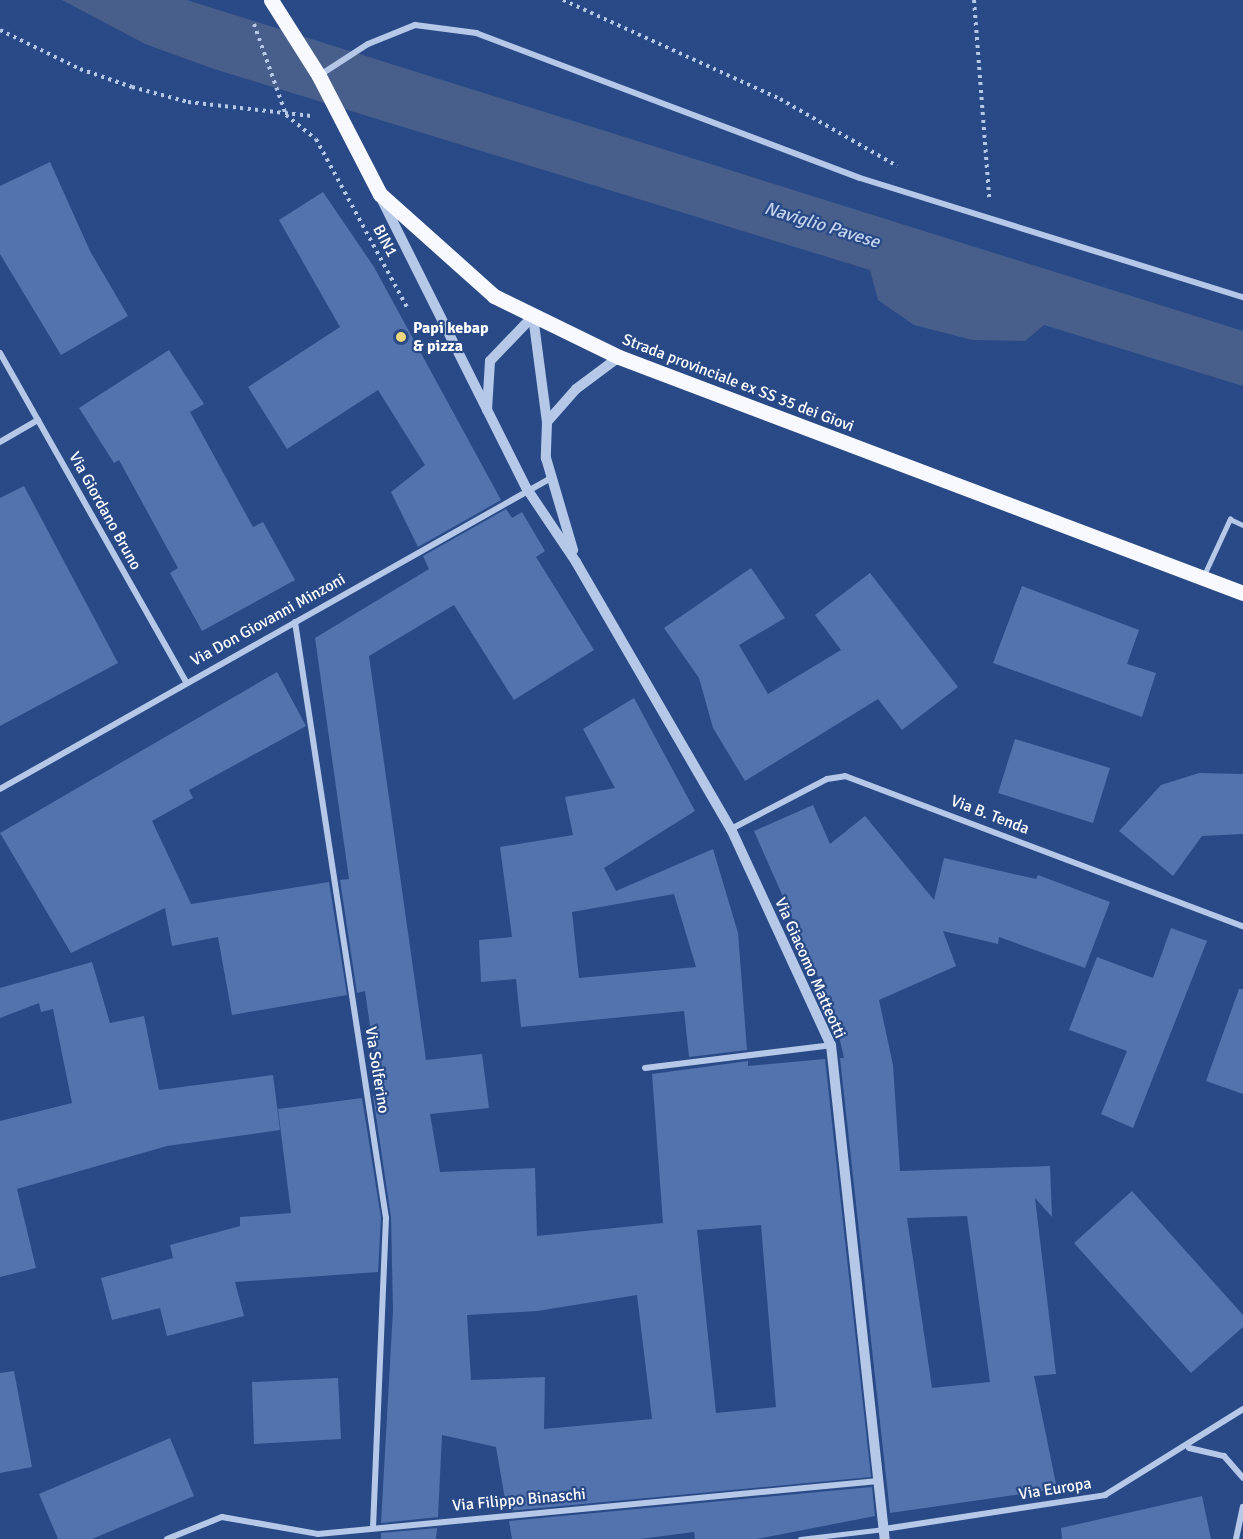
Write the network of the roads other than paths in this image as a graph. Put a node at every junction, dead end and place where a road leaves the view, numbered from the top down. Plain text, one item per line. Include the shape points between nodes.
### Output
1 (271, 0) edge
2 (319, 75) junction
3 (380, 194) junction
4 (1243, 297) edge
5 (533, 316) junction
6 (0, 353) edge
7 (619, 357) junction
8 (487, 410) junction
9 (38, 420) junction
10 (547, 422) junction
11 (0, 442) edge
12 (551, 478) junction
13 (527, 489) junction
14 (1243, 525) edge
15 (576, 562) junction
16 (1202, 577) junction
17 (1243, 593) edge
18 (295, 622) junction
19 (186, 682) junction
20 (0, 789) edge
21 (731, 828) junction
22 (1243, 926) edge
23 (831, 1045) junction
24 (645, 1068) dead end
25 (1243, 1409) edge
26 (1189, 1448) junction
27 (1243, 1478) edge
28 (879, 1481) junction
29 (1243, 1507) edge
30 (373, 1526) junction
31 (884, 1534) edge
32 (167, 1539) edge
33 (800, 1539) edge
34 (1236, 1539) edge

1 - 2 main road
2 - 3 main road, Strada provinciale ex SS 35 dei Giovi via 337,118
2 - 4 street via 368,44 415,25 476,33 860,178
3 - 5 main road, Strada provinciale ex SS 35 dei Giovi via 494,296
3 - 8 street, Via Giacomo Matteotti
5 - 7 main road, Strada provinciale ex SS 35 dei Giovi
5 - 8 street via 490,361
5 - 10 street, Via Giacomo Matteotti
6 - 9 street, Via Giordano Bruno
7 - 10 street via 576,389
7 - 16 main road, Strada provinciale ex SS 35 dei Giovi
8 - 13 street, Via Giacomo Matteotti
9 - 11 street
9 - 19 street, Via Giordano Bruno
10 - 12 street, Via Giacomo Matteotti via 546,458
12 - 13 street, Via Don Giovanni Minzoni
12 - 15 street, Via Giacomo Matteotti
13 - 15 street, Via Giacomo Matteotti
13 - 18 street, Via Don Giovanni Minzoni
14 - 16 lane via 1230,519
15 - 21 street, Via Giacomo Matteotti
16 - 17 main road, Strada provinciale ex SS 35 dei Giovi
18 - 19 street, Via Don Giovanni Minzoni
18 - 30 street, Via Solferino via 386,1218
19 - 20 street, Via Don Giovanni Minzoni
21 - 22 street, Via B. Tenda via 827,779 845,776
21 - 23 street, Via Giacomo Matteotti
23 - 24 street
23 - 28 street, Via Giacomo Matteotti
25 - 26 street, Via Europa
26 - 27 street via 1224,1456
26 - 31 street, Via Europa via 1105,1495
28 - 30 street, Via Filippo Binaschi
28 - 31 street, Via Giacomo Matteotti
29 - 34 street
30 - 32 street, Via Filippo Binaschi via 318,1534 222,1517
31 - 33 street

